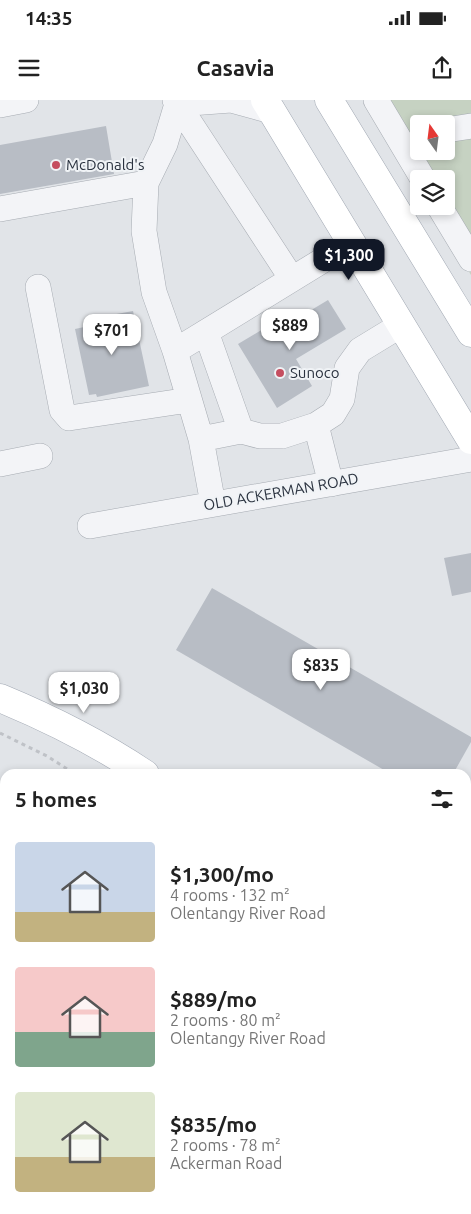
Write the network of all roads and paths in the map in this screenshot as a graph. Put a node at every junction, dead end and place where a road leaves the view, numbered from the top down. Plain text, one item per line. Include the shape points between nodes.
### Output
1 (26, 100) edge
2 (329, 100) edge
3 (376, 100) edge
4 (177, 101) edge
5 (0, 105) edge
6 (268, 105) edge
7 (471, 126) edge
8 (455, 129) edge
9 (409, 138) edge
10 (420, 170) edge
11 (146, 184) junction
12 (0, 209) edge
13 (444, 215) edge
14 (352, 243) junction
15 (471, 259) edge
16 (292, 279) junction
17 (42, 286) dead end
18 (401, 325) junction
19 (206, 332) junction
20 (471, 333) edge
21 (175, 351) junction
22 (188, 394) junction
23 (316, 425) junction
24 (241, 431) junction
25 (201, 439) junction
26 (471, 440) edge
27 (40, 456) dead end
28 (471, 459) edge
29 (0, 464) edge
30 (331, 484) junction
31 (213, 504) junction
32 (90, 526) dead end
33 (0, 698) edge
34 (0, 732) edge
35 (67, 769) edge
36 (138, 769) edge

1 - 5 lane
2 - 20 main road
3 - 9 lane
4 - 6 lane via 232,100
4 - 11 lane via 165,144
4 - 16 lane
6 - 14 main road
7 - 8 lane
9 - 10 lane
11 - 12 lane
11 - 21 lane via 144,231 148,268
13 - 15 lane
14 - 16 lane
14 - 18 main road
16 - 19 lane
17 - 22 lane via 67,390 78,402 98,405
18 - 23 lane via 360,350 347,368 342,399 333,414
18 - 26 main road
19 - 21 lane
19 - 24 lane
21 - 22 lane
22 - 25 lane
23 - 24 lane via 282,436 260,436
23 - 30 lane
24 - 25 lane
25 - 31 lane
27 - 29 lane
28 - 30 lane, OLD ACKERMAN ROAD
30 - 31 lane, OLD ACKERMAN ROAD
31 - 32 lane, OLD ACKERMAN ROAD
33 - 36 main road via 37,713
34 - 35 path

